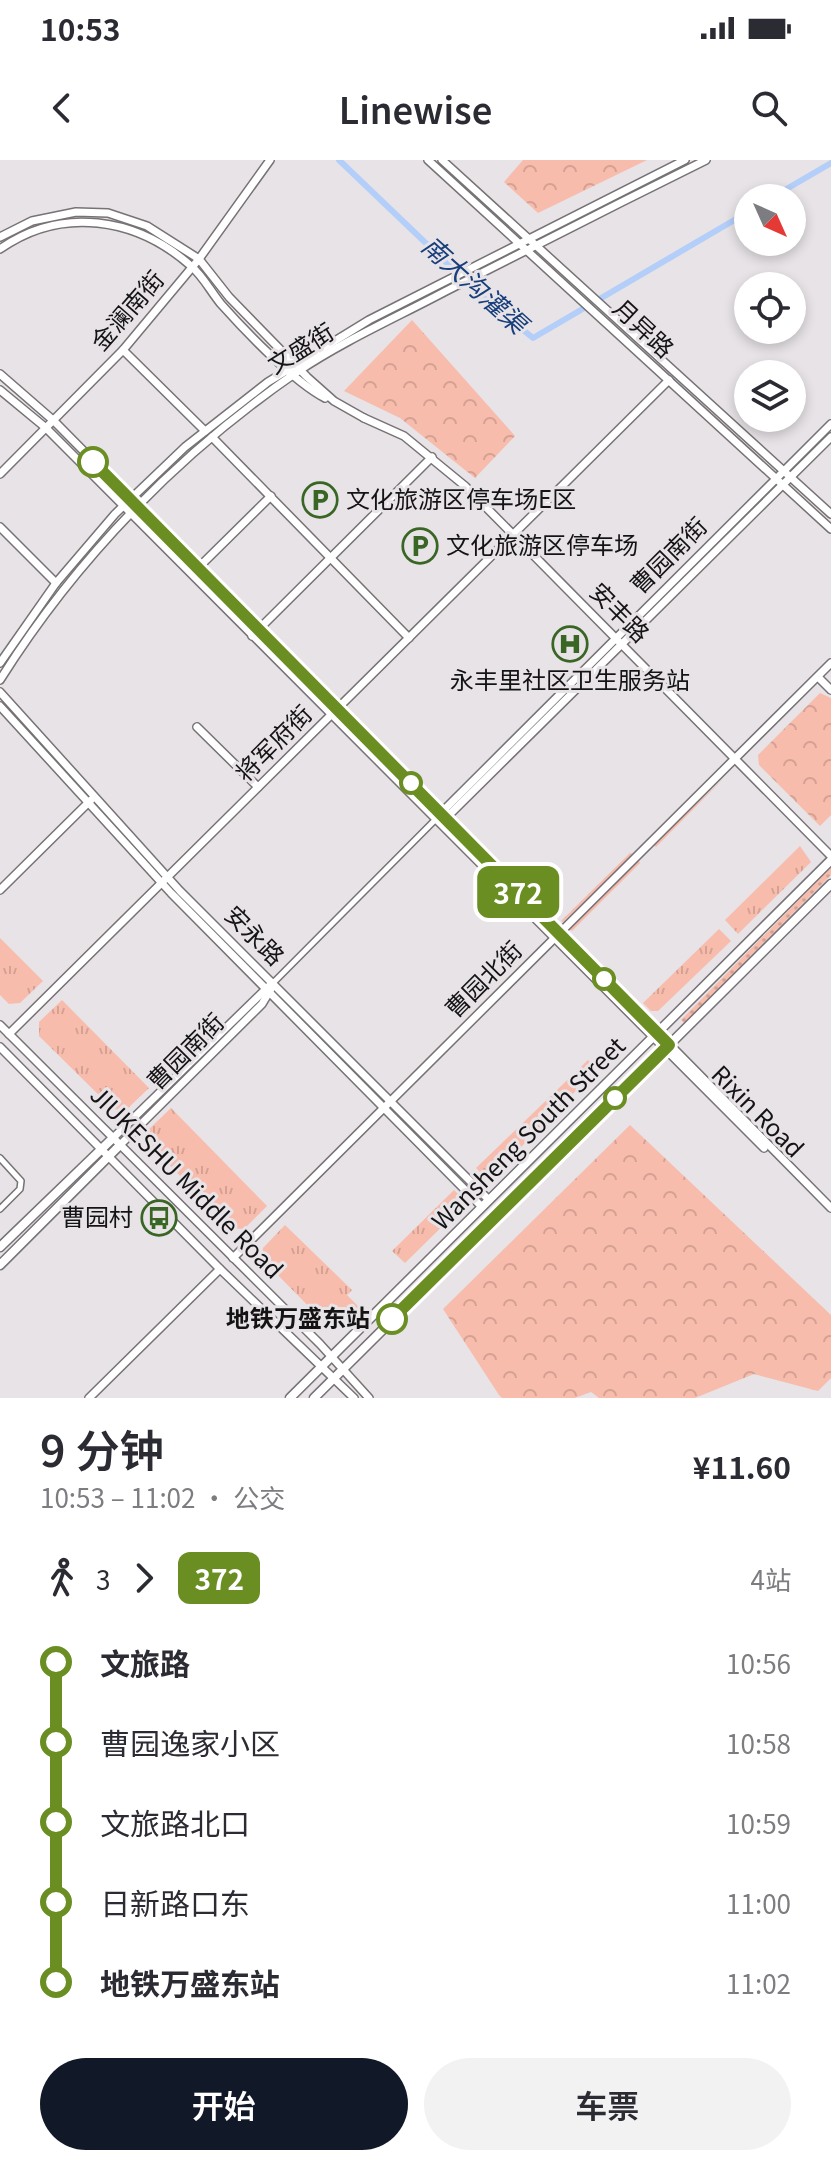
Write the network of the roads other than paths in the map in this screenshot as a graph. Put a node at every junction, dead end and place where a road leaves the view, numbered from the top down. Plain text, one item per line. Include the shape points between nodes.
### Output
1 (270, 160) edge
2 (428, 160) edge
3 (442, 160) edge
4 (685, 160) edge
5 (706, 160) edge
6 (0, 237) edge
7 (529, 239) junction
8 (537, 245) junction
9 (523, 247) junction
10 (0, 249) edge
11 (199, 259) junction
12 (192, 267) junction
13 (485, 267) junction
14 (123, 350) junction
15 (299, 365) junction
16 (291, 371) junction
17 (0, 374) edge
18 (669, 380) junction
19 (0, 390) edge
20 (364, 418) junction
21 (54, 421) junction
22 (831, 424) edge
23 (46, 428) junction
24 (205, 431) junction
25 (212, 437) junction
26 (831, 437) edge
27 (432, 457) junction
28 (0, 474) edge
29 (787, 474) junction
30 (776, 479) junction
31 (782, 485) junction
32 (271, 496) junction
33 (131, 499) junction
34 (123, 506) junction
35 (137, 506) junction
36 (130, 513) junction
37 (831, 514) edge
38 (0, 527) edge
39 (831, 529) edge
40 (512, 534) junction
41 (332, 558) junction
42 (199, 567) junction
43 (56, 583) junction
44 (259, 629) junction
45 (252, 636) junction
46 (616, 637) junction
47 (409, 638) junction
48 (623, 644) junction
49 (0, 663) edge
50 (831, 663) edge
51 (818, 677) junction
52 (0, 680) edge
53 (831, 690) edge
54 (0, 692) edge
55 (0, 706) edge
56 (335, 711) junction
57 (197, 727) dead end
58 (735, 758) junction
59 (258, 787) junction
60 (96, 796) junction
61 (89, 803) junction
62 (440, 817) junction
63 (831, 858) edge
64 (169, 875) junction
65 (162, 882) junction
66 (831, 884) edge
67 (0, 890) edge
68 (556, 935) junction
69 (269, 988) junction
70 (0, 1025) edge
71 (9, 1034) junction
72 (656, 1035) junction
73 (667, 1046) junction
74 (0, 1047) edge
75 (389, 1106) junction
76 (116, 1141) junction
77 (99, 1148) junction
78 (108, 1157) junction
79 (0, 1158) edge
80 (489, 1200) junction
81 (482, 1207) junction
82 (831, 1208) edge
83 (0, 1209) edge
84 (831, 1215) edge
85 (0, 1247) edge
86 (233, 1258) junction
87 (0, 1265) edge
88 (220, 1269) junction
89 (332, 1357) junction
90 (322, 1367) junction
91 (342, 1370) junction
92 (334, 1379) junction
93 (89, 1398) edge
94 (290, 1398) edge
95 (314, 1398) edge
96 (354, 1398) edge
97 (369, 1398) edge

1 - 11 main road, 金澜南街
2 - 9 main road, 月异路
3 - 7 main road, 月异路
4 - 7 main road, 文盛街
5 - 8 main road, 文盛街
6 - 11 main road, 安丰路 via 43,217 98,212 147,226
7 - 8 main road, 月异路
7 - 9 main road, 文盛街
8 - 9 main road, 文盛街
8 - 29 main road, 月异路
9 - 13 main road, 文盛街
9 - 18 main road, 月异路
10 - 12 main road, 安丰路 via 46,227 97,222 143,234
11 - 12 main road, 金澜南街
11 - 15 main road, 安丰路 via 259,330
12 - 14 main road, 金澜南街
12 - 16 main road, 安丰路 via 221,304
13 - 15 main road, 文盛街
13 - 15 main road, 文盛街 via 430,289
14 - 21 main road, 金澜南街
14 - 24 main road
15 - 16 main road, 文盛街
15 - 20 main road, 安丰路 via 334,401
16 - 20 main road, 安丰路 via 318,394
16 - 24 main road, 文盛街
16 - 25 main road, 文盛街
17 - 21 main road
18 - 30 main road, 月异路
18 - 40 main road, 将军府街
19 - 23 main road
20 - 27 main road, 安丰路 via 404,436
21 - 23 main road, 金澜南街
21 - 33 main road
22 - 29 main road, 曹园南街
23 - 28 main road, 金澜南街
23 - 34 main road
24 - 33 main road, 文盛街
25 - 32 main road
25 - 35 main road, 文盛街
26 - 29 main road, 曹园南街
27 - 40 main road, 安丰路
27 - 41 main road
29 - 30 main road, 曹园南街
29 - 31 main road, 曹园南街
29 - 37 main road, 月异路
30 - 31 main road, 月异路
30 - 46 main road, 曹园南街
31 - 39 main road, 月异路
31 - 48 main road, 曹园南街
32 - 41 main road
32 - 42 main road
33 - 34 main road, 文盛街
33 - 35 main road
34 - 36 main road
34 - 43 main road, 文盛街
35 - 36 main road, 文盛街
35 - 42 main road
36 - 45 main road
36 - 52 main road, 文盛街 via 63,592
38 - 43 main road
40 - 46 main road, 安丰路
40 - 47 main road, 将军府街
41 - 44 main road
41 - 47 main road
42 - 44 main road
43 - 49 main road, 文盛街
44 - 45 main road
44 - 56 main road
45 - 56 main road
46 - 48 main road, 安丰路
46 - 62 main road, 曹园南街
47 - 56 main road, 将军府街
48 - 58 main road, 安丰路
48 - 62 main road, 曹园南街
50 - 51 main road, 曹园北街
51 - 53 main road
51 - 58 main road, 曹园北街
54 - 60 main road, 安永路
55 - 61 main road, 安永路
56 - 59 main road, 将军府街
56 - 62 main road, Rixin Road
57 - 59 main road
58 - 63 main road, 安丰路
58 - 68 main road, 曹园北街
59 - 64 main road, 将军府街
60 - 61 main road
60 - 64 main road, 安永路
61 - 65 main road, 安永路
61 - 67 main road
62 - 68 main road, Rixin Road
62 - 69 street, 曹园南街
63 - 72 main road, Wansheng South Street
64 - 65 main road, 将军府街
64 - 69 main road, 安永路
65 - 69 main road, 安永路
65 - 71 main road, 将军府街
66 - 73 main road, Wansheng South Street
68 - 72 main road, Rixin Road
68 - 75 main road, 曹园北街
69 - 75 main road, 安永路
69 - 76 main road, 曹园南街
70 - 71 main road, JIUKESHU Middle Road
71 - 76 main road, JIUKESHU Middle Road
72 - 73 main road, Rixin Road
72 - 80 main road, Wansheng South Street
73 - 82 main road
73 - 84 main road, Rixin Road
73 - 91 main road, Wansheng South Street
74 - 77 main road, JIUKESHU Middle Road
75 - 80 main road, 安永路
75 - 81 main road, 安永路
75 - 86 main road, 曹园北街
76 - 77 main road
76 - 78 main road
76 - 86 main road, JIUKESHU Middle Road
77 - 78 main road, JIUKESHU Middle Road
77 - 85 main road
78 - 87 main road
78 - 88 main road, JIUKESHU Middle Road
79 - 83 street via 21,1181
80 - 81 main road, Wansheng South Street
81 - 89 main road, Wansheng South Street
86 - 89 main road, JIUKESHU Middle Road
88 - 90 main road, JIUKESHU Middle Road
88 - 93 main road
89 - 90 main road, Wansheng South Street
89 - 91 main road, JIUKESHU Middle Road
90 - 92 main road, JIUKESHU Middle Road
90 - 94 main road, Wansheng South Street
91 - 92 main road, Wansheng South Street
91 - 97 main road
92 - 95 main road, Wansheng South Street
92 - 96 main road

